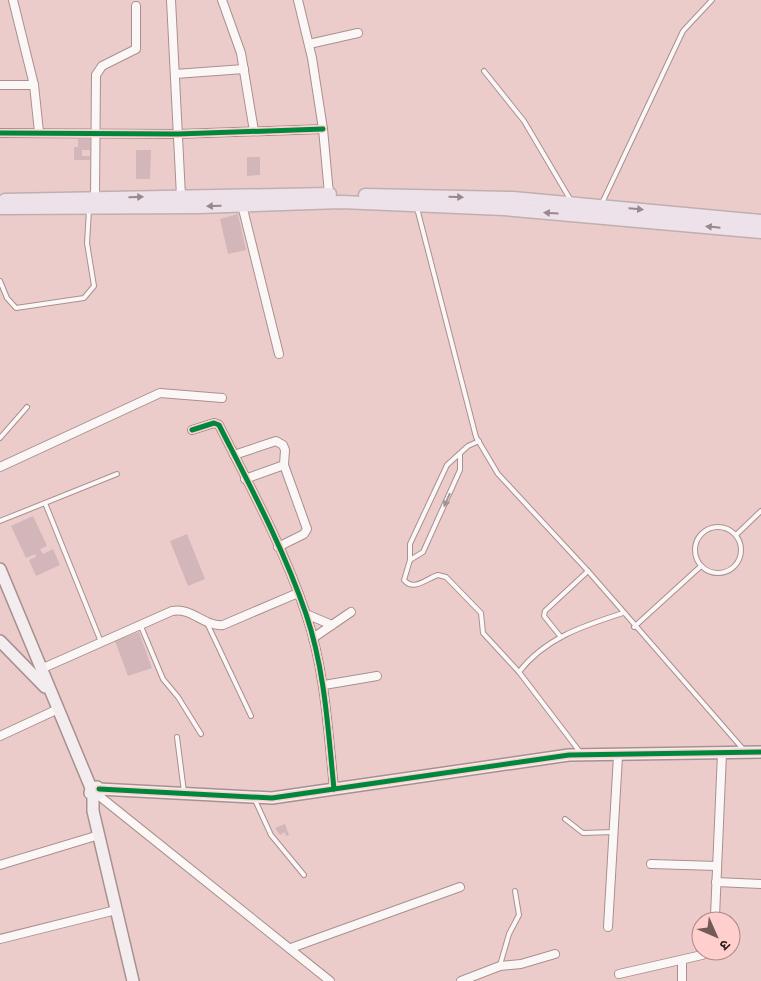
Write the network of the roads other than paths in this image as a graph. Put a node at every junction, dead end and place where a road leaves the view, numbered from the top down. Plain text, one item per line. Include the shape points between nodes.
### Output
1 (13, 0) edge
2 (171, 0) edge
3 (222, 0) edge
4 (298, 0) edge
5 (712, 0) edge
6 (136, 6) dead end
7 (358, 33) dead end
8 (309, 44) junction
9 (244, 69) junction
10 (484, 71) dead end
11 (175, 74) junction
12 (0, 84) edge
13 (34, 84) junction
14 (323, 129) junction
15 (254, 131) junction
16 (0, 132) edge
17 (39, 132) junction
18 (94, 133) junction
19 (178, 134) junction
20 (329, 194) junction
21 (182, 196) junction
22 (0, 200) edge
23 (92, 203) junction
24 (572, 204) junction
25 (242, 205) junction
26 (416, 205) junction
27 (600, 206) junction
28 (0, 208) edge
29 (761, 221) edge
30 (761, 232) edge
31 (0, 280) edge
32 (279, 354) dead end
33 (222, 398) dead end
34 (27, 406) dead end
35 (192, 430) dead end
36 (0, 438) edge
37 (479, 441) junction
38 (460, 454) junction
39 (234, 455) junction
40 (1, 465) edge
41 (284, 466) junction
42 (117, 474) dead end
43 (245, 479) junction
44 (45, 503) junction
45 (761, 511) edge
46 (0, 521) edge
47 (736, 535) junction
48 (278, 547) junction
49 (410, 560) junction
50 (701, 566) junction
51 (0, 569) edge
52 (588, 571) junction
53 (298, 593) junction
54 (352, 612) dead end
55 (623, 613) junction
56 (306, 614) junction
57 (206, 621) junction
58 (140, 624) junction
59 (332, 625) junction
60 (634, 627) junction
61 (560, 636) junction
62 (313, 638) junction
63 (101, 642) junction
64 (3, 647) edge
65 (41, 669) junction
66 (519, 672) junction
67 (377, 676) dead end
68 (324, 685) junction
69 (50, 692) junction
70 (56, 710) junction
71 (251, 716) dead end
72 (201, 734) dead end
73 (0, 736) edge
74 (177, 737) dead end
75 (746, 752) junction
76 (761, 752) edge
77 (722, 753) junction
78 (583, 756) junction
79 (618, 756) junction
80 (334, 789) junction
81 (95, 792) junction
82 (184, 794) junction
83 (254, 798) junction
84 (565, 819) dead end
85 (614, 832) junction
86 (99, 835) junction
87 (651, 864) dead end
88 (0, 866) edge
89 (717, 866) junction
90 (304, 875) dead end
91 (716, 882) junction
92 (761, 884) edge
93 (460, 888) dead end
94 (515, 891) dead end
95 (116, 910) junction
96 (715, 911) edge
97 (608, 927) dead end
98 (0, 939) edge
99 (291, 948) junction
100 (556, 954) dead end
101 (691, 958) edge
102 (682, 961) junction
103 (500, 966) junction
104 (619, 974) dead end
105 (132, 981) edge
106 (330, 981) edge
107 (461, 981) edge
108 (682, 981) edge

1 - 13 street
2 - 11 street
3 - 9 street
4 - 8 street
5 - 27 lane via 683,31
6 - 18 street via 136,49 102,66 96,75
7 - 8 street
8 - 14 street
9 - 11 street
9 - 15 street
10 - 24 lane via 524,121
11 - 19 street
12 - 13 street
13 - 17 street
14 - 15 street
14 - 20 street
15 - 19 street
16 - 17 street
17 - 18 street
18 - 19 street
18 - 23 street
19 - 21 street
20 - 21 main road
20 -> 24 main road via 513,198
23 -> 21 main road
22 - 23 main road
25 -> 23 main road
23 - 28 main road
23 - 31 lane via 87,242 94,286 84,298 16,308 7,298
24 - 27 main road
25 - 26 main road via 342,202
25 - 32 street
30 -> 26 main road via 617,218
26 - 37 lane
27 -> 29 main road
33 - 40 street via 160,393
34 - 36 lane
35 - 39 street via 217,423
37 - 38 lane
37 - 52 lane via 498,474
38 - 49 lane via 447,465 410,544
38 -> 49 lane via 460,470 423,552
39 - 41 street via 276,441 285,450
39 - 43 street
41 - 43 street
41 - 48 street via 307,529 304,534
42 - 44 lane
43 - 48 street
44 - 46 lane
44 - 63 lane
45 - 47 lane
47 - 50 lane via 741,552 735,566 722,573
47 - 50 lane via 719,526 704,531 695,552
48 - 53 street
49 - 66 lane via 403,577 406,583 416,585 438,575 446,577 481,613 483,633
50 - 60 lane
51 - 65 street
52 - 55 lane
52 - 61 lane via 545,611 544,616
53 - 56 street
53 - 57 street via 223,625
54 - 59 street
55 - 60 lane
55 - 61 lane
56 - 59 street
56 - 62 street
57 - 58 street via 180,609
57 - 71 lane
58 - 63 street
58 - 72 lane via 164,680
59 - 62 street
60 - 75 lane
61 - 66 lane
62 - 68 street
63 - 65 street
64 - 69 street
65 - 69 street
66 - 78 lane
67 - 68 street
68 - 80 street
69 - 70 street
70 - 73 street
70 - 81 street
74 - 82 lane
75 - 76 street
75 - 77 street
77 - 79 street
77 - 89 street
78 - 79 street
78 - 80 street
79 - 85 street
80 - 83 street
81 - 82 street
81 - 86 street via 93,811
81 - 99 street
82 - 83 street
83 - 90 lane via 271,835
84 - 85 lane via 583,833
85 - 97 street
86 - 88 street
86 - 95 street
87 - 89 street
89 - 91 street
91 - 92 street
91 - 96 street
93 - 99 street
94 - 103 lane via 519,915 509,934
95 - 98 street
95 - 105 street
99 - 106 street
100 - 103 street
101 - 102 street
102 - 104 street
102 - 108 street
103 - 107 street

